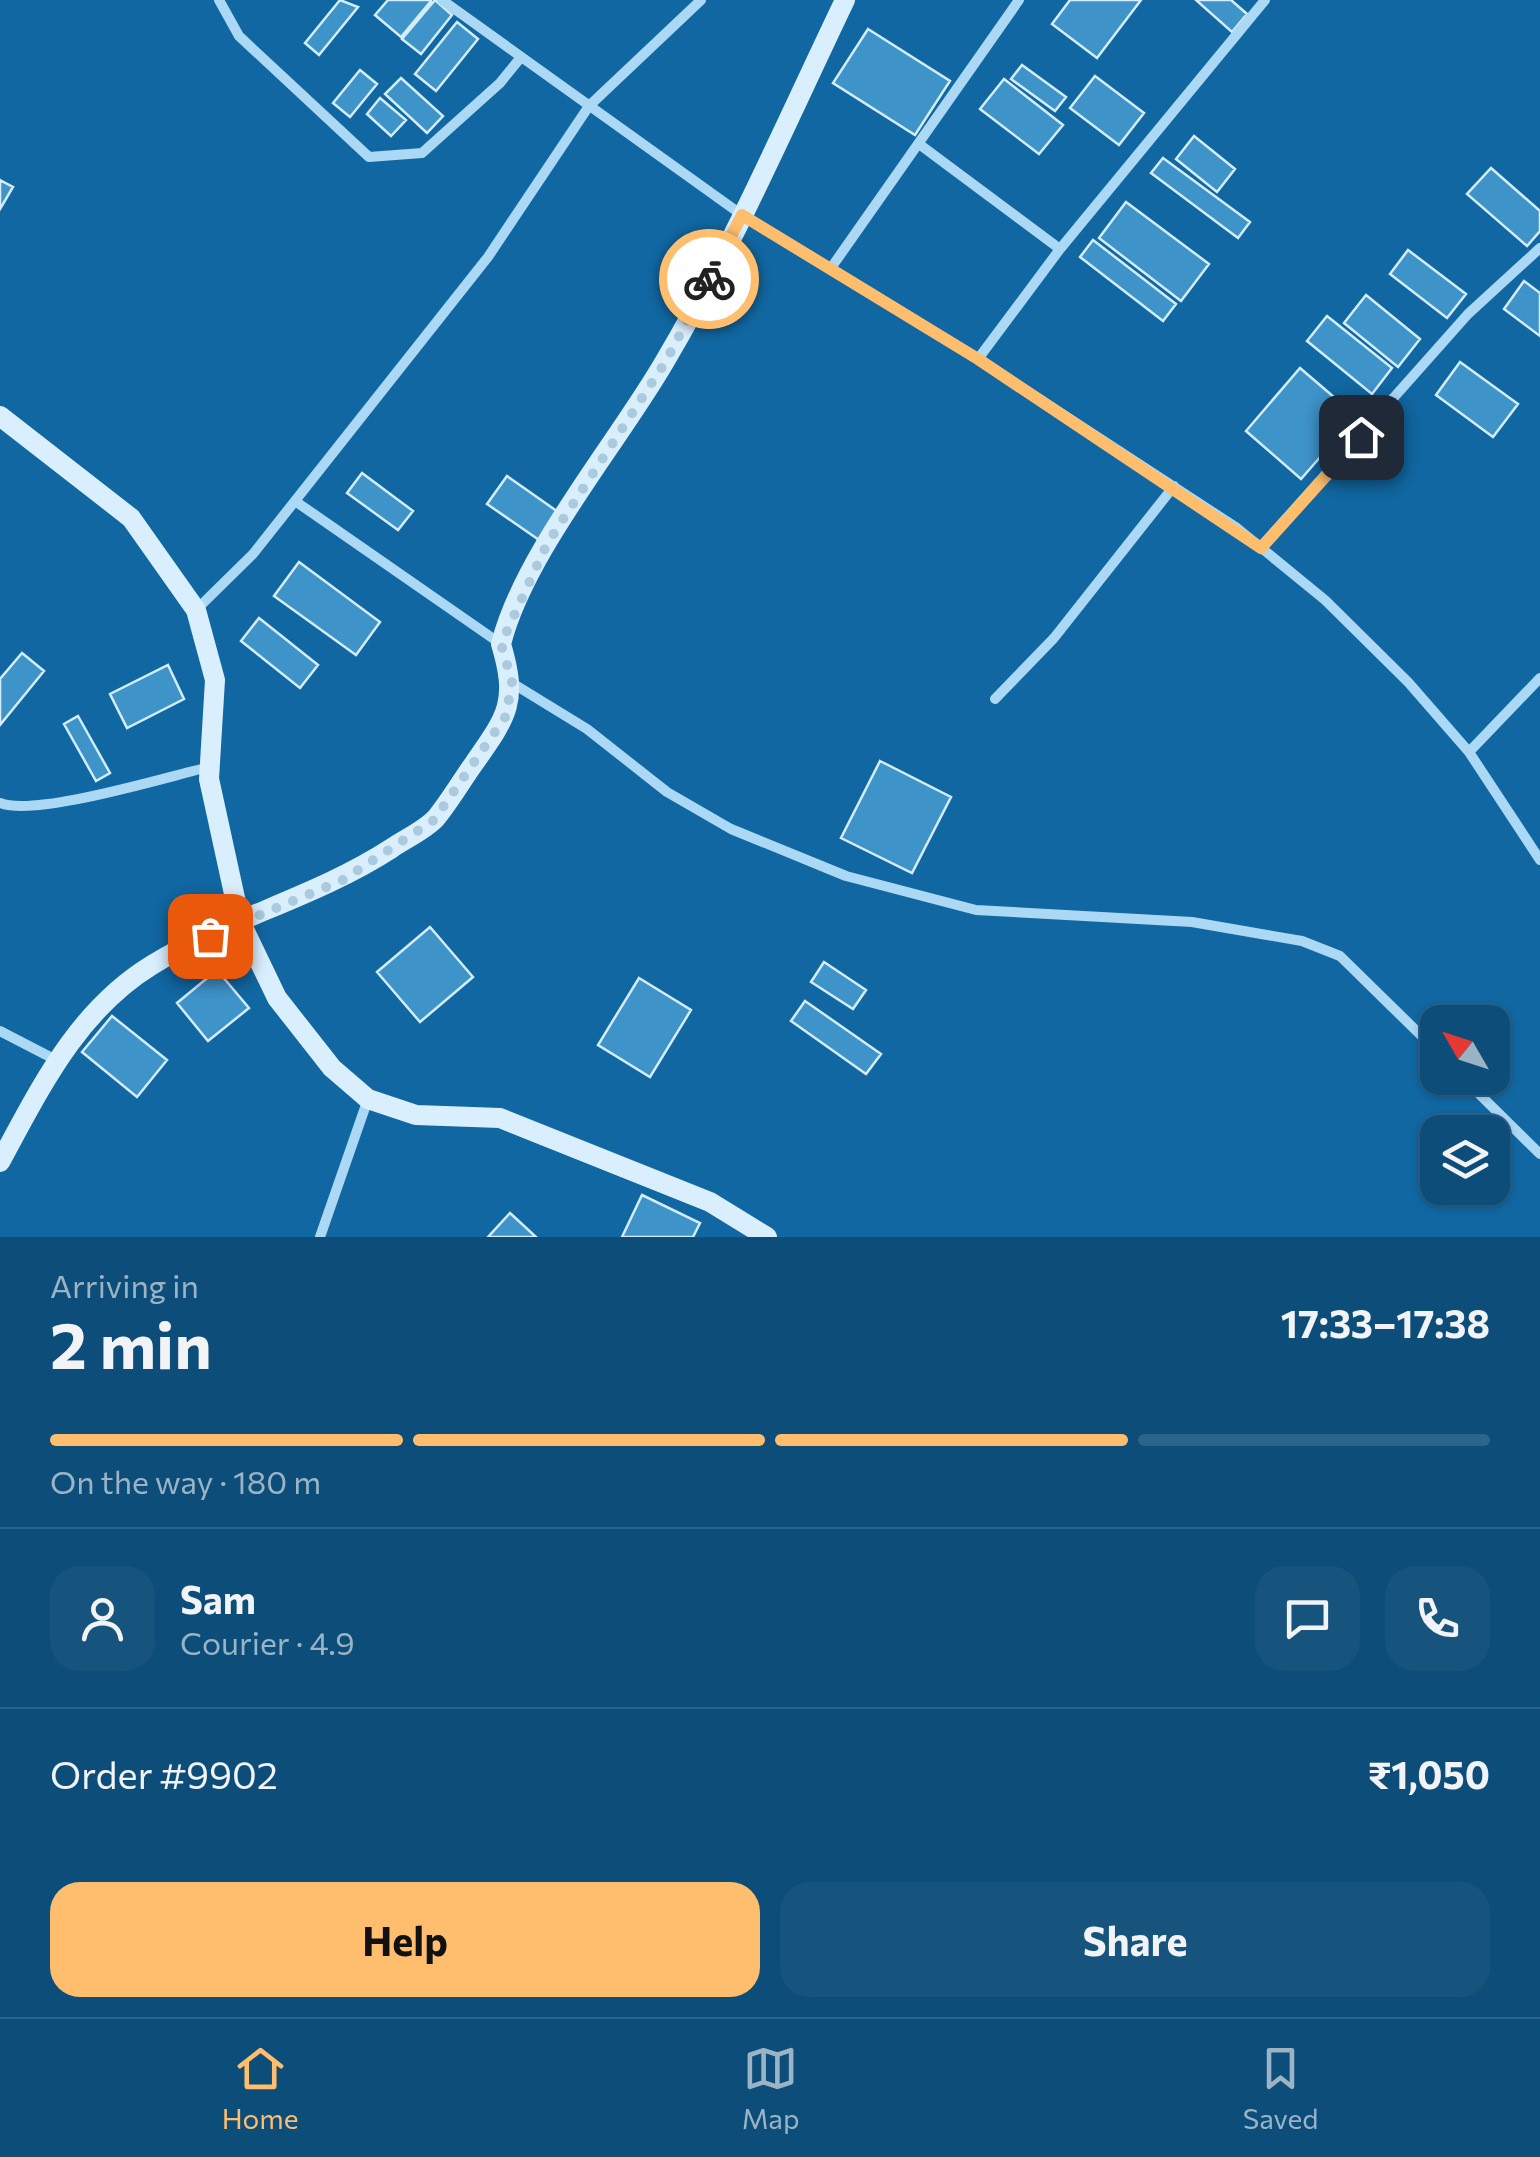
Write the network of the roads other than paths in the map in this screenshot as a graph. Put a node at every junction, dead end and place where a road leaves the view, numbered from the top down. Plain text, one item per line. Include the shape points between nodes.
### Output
1 (219, 0) edge
2 (442, 0) edge
3 (701, 0) edge
4 (845, 0) edge
5 (1020, 0) edge
6 (1264, 0) edge
7 (521, 57) junction
8 (590, 106) junction
9 (918, 144) junction
10 (742, 215) junction
11 (1540, 248) edge
12 (1060, 249) junction
13 (831, 268) junction
14 (978, 359) junction
15 (0, 416) edge
16 (1174, 486) junction
17 (295, 501) junction
18 (1261, 548) junction
19 (196, 610) junction
20 (501, 644) junction
21 (1540, 678) edge
22 (512, 682) junction
23 (995, 699) dead end
24 (1468, 752) junction
25 (212, 766) junction
26 (0, 803) edge
27 (1540, 860) edge
28 (240, 921) junction
29 (0, 1030) edge
30 (1420, 1034) edge
31 (56, 1060) junction
32 (1480, 1095) edge
33 (368, 1099) junction
34 (1540, 1154) edge
35 (0, 1162) edge
36 (320, 1237) edge
37 (767, 1237) edge

1 - 7 street via 239,36 369,158 422,153
2 - 7 street
3 - 8 street
4 - 10 main road
5 - 9 street
6 - 12 street
7 - 8 street
8 - 10 street
8 - 17 street via 488,258
9 - 12 street
9 - 13 street
10 - 13 street
10 - 20 main road via 666,361 547,544
11 - 18 street via 1468,314
12 - 14 street
13 - 14 street
14 - 16 street
15 - 19 main road via 130,518
16 - 18 street
16 - 23 street via 1054,638
17 - 19 street
17 - 20 street
18 - 24 street via 1339,614
19 - 25 main road via 215,680
20 - 22 main road
21 - 24 street
22 - 28 main road via 506,716 434,820 343,880
22 - 30 street via 588,728 667,792 731,828 830,869 976,910 1192,922 1302,941 1340,956
24 - 27 street
25 - 26 street via 53,802 11,808
25 - 28 main road via 209,779
28 - 31 main road via 151,966 93,1012
28 - 33 main road via 277,998 332,1068
29 - 31 street
31 - 35 main road
32 - 34 street
33 - 36 street
33 - 37 main road via 416,1115 500,1118 710,1202

